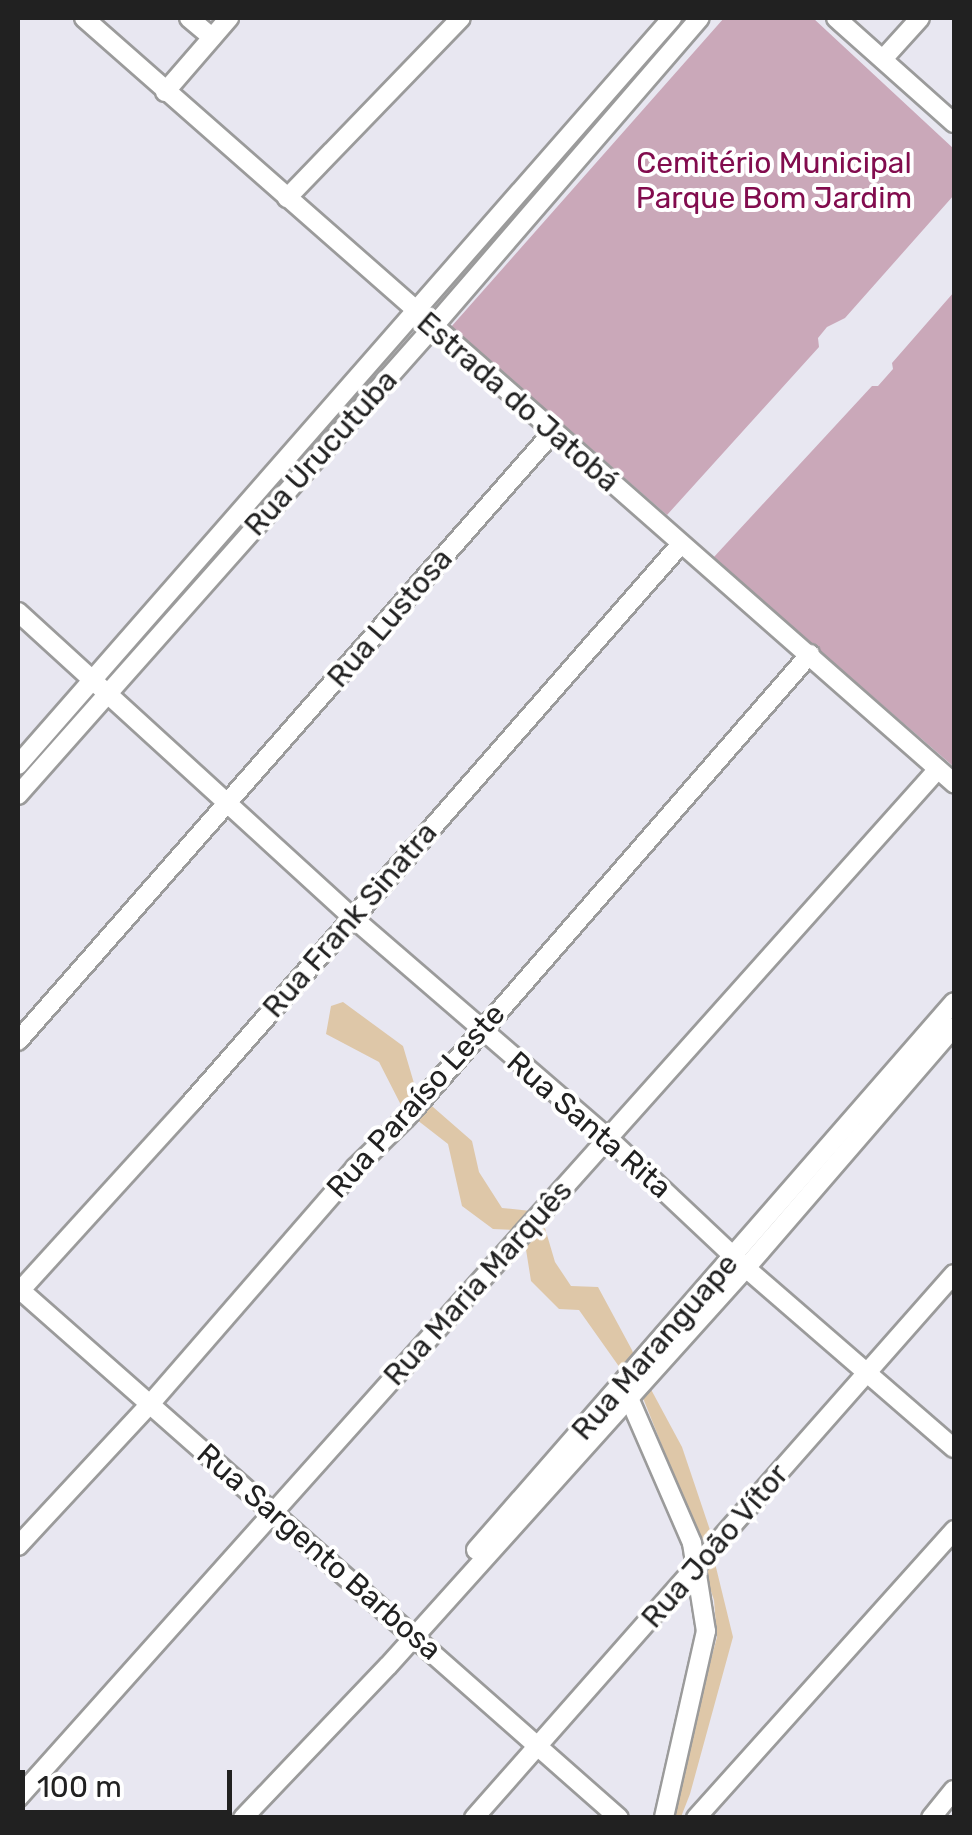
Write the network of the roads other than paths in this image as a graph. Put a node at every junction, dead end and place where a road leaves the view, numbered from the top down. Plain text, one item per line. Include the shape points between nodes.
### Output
1 (84, 18) edge
2 (190, 18) edge
3 (229, 18) edge
4 (461, 18) edge
5 (672, 18) edge
6 (700, 18) edge
7 (836, 18) edge
8 (920, 18) edge
9 (212, 37) junction
10 (882, 58) junction
11 (164, 92) junction
12 (954, 123) edge
13 (287, 198) junction
14 (415, 312) junction
15 (432, 327) junction
16 (552, 432) junction
17 (680, 544) junction
18 (18, 612) edge
19 (810, 654) junction
20 (94, 678) junction
21 (106, 696) junction
22 (18, 765) edge
23 (938, 769) junction
24 (954, 784) edge
25 (18, 795) edge
26 (227, 803) junction
27 (352, 918) junction
28 (954, 1002) edge
29 (954, 1027) edge
30 (480, 1030) junction
31 (18, 1041) edge
32 (608, 1138) junction
33 (740, 1262) junction
34 (954, 1274) edge
35 (18, 1290) edge
36 (869, 1371) junction
37 (630, 1398) junction
38 (151, 1402) junction
39 (954, 1448) edge
40 (273, 1514) junction
41 (954, 1530) edge
42 (18, 1546) edge
43 (697, 1566) junction
44 (412, 1631) junction
45 (537, 1747) junction
46 (954, 1790) edge
47 (18, 1798) edge
48 (243, 1818) edge
49 (474, 1818) edge
50 (619, 1818) edge
51 (664, 1818) edge
52 (696, 1818) edge
53 (931, 1818) edge

1 - 11 street, Estrada do Jatobá
2 - 9 street
3 - 9 street
4 - 13 street
5 - 14 street, Rua Urucutuba
6 - 15 street, Rua Urucutuba
7 - 10 street
8 - 10 street
9 - 11 street
10 - 12 street
11 - 13 street, Estrada do Jatobá
13 - 14 street, Estrada do Jatobá
14 - 15 street, Estrada do Jatobá
14 - 20 street, Rua Urucutuba
15 - 16 street, Estrada do Jatobá
15 - 21 street, Rua Urucutuba
16 - 17 street, Estrada do Jatobá
16 - 26 street, Rua Lustosa
17 - 19 street, Estrada do Jatobá
17 - 27 street, Rua Frank Sinatra
18 - 20 street, Rua Santa Rita
19 - 23 street, Estrada do Jatobá
19 - 30 street, Rua Paraíso Leste
20 - 21 street, Rua Santa Rita
20 - 22 street, Rua Urucutuba
21 - 25 street, Rua Urucutuba
21 - 26 street, Rua Santa Rita
23 - 24 street, Estrada do Jatobá
23 - 32 street, Rua Maria Marquês
26 - 27 street, Rua Santa Rita
26 - 31 street, Rua Lustosa
27 - 30 street, Rua Santa Rita
27 - 35 street, Rua Frank Sinatra
28 - 33 street, Rua Maranguape
29 - 33 street, Rua Maranguape
30 - 32 street, Rua Santa Rita
30 - 38 street, Rua Paraíso Leste
32 - 33 street, Rua Santa Rita
32 - 40 street, Rua Maria Marquês
33 - 36 street, Rua Santa Rita
33 - 37 street, Rua Maranguape
33 - 44 street, Rua Maranguape
34 - 36 street, Rua João Vítor
35 - 38 street, Rua Sargento Barbosa
36 - 39 street, Rua Santa Rita
36 - 43 street, Rua João Vítor
37 - 43 street via 676,1497
37 - 44 street, Rua Maranguape
38 - 40 street, Rua Sargento Barbosa
38 - 42 street, Rua Paraíso Leste
40 - 44 street, Rua Sargento Barbosa
40 - 47 street, Rua Maria Marquês
41 - 52 street
43 - 45 street, Rua João Vítor
43 - 51 street via 704,1642
44 - 45 street, Rua Sargento Barbosa
44 - 48 street, Rua Maranguape
45 - 49 street, Rua João Vítor
45 - 50 street, Rua Sargento Barbosa
46 - 53 street

